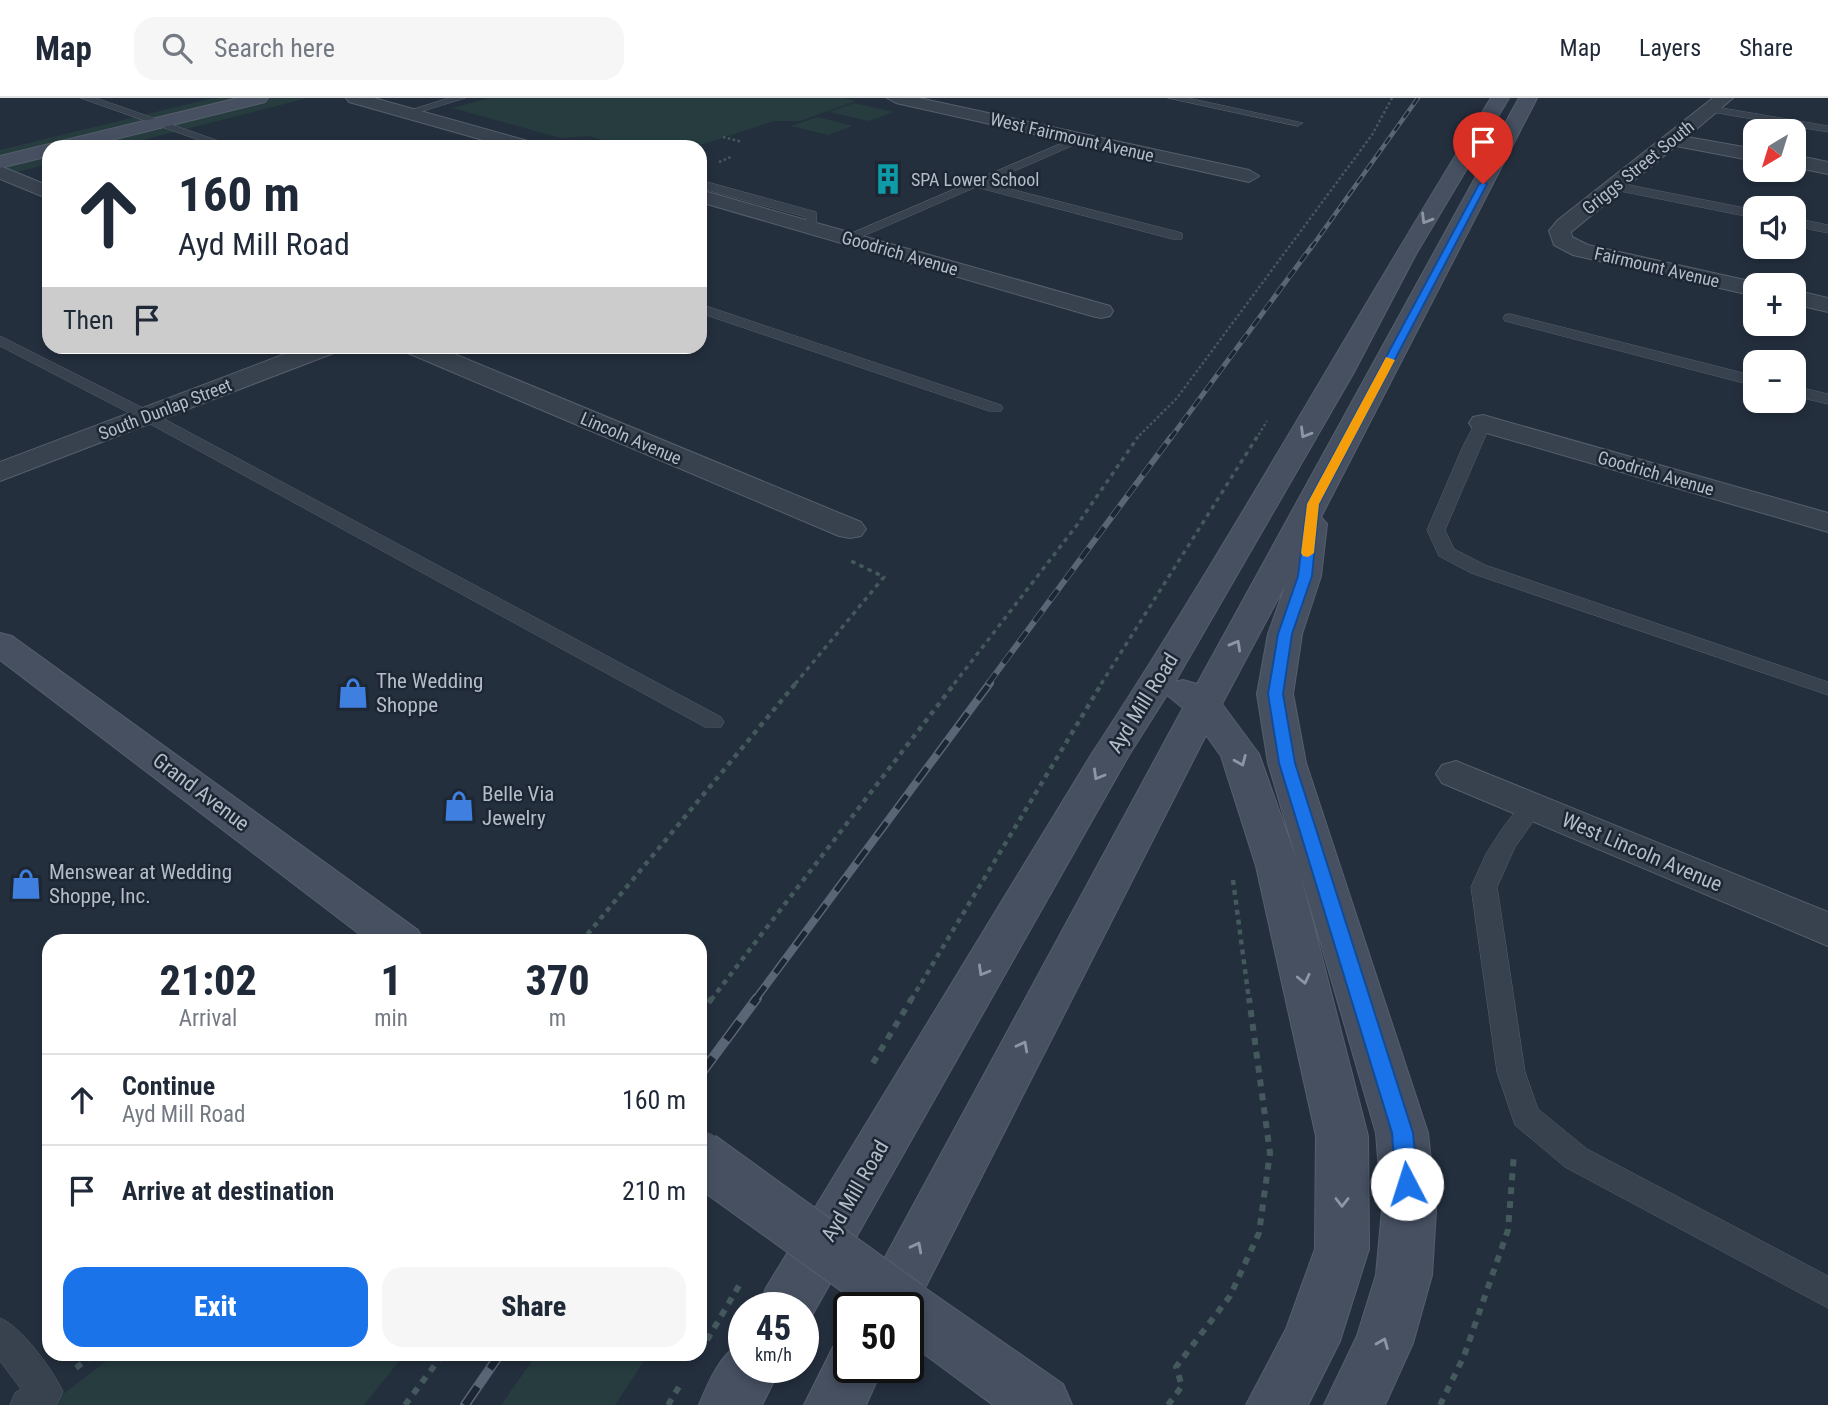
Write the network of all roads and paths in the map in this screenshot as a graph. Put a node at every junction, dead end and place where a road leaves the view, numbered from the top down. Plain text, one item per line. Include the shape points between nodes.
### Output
1 (86, 98) edge
2 (258, 98) edge
3 (355, 98) edge
4 (460, 98) edge
5 (896, 98) edge
6 (988, 98) edge
7 (1173, 98) edge
8 (1392, 98) edge
9 (1523, 101) edge
10 (1717, 104) edge
11 (954, 111) junction
12 (407, 113) junction
13 (159, 123) junction
14 (1298, 123) dead end
15 (1828, 129) edge
16 (723, 137) dead end
17 (1079, 138) junction
18 (90, 140) edge
19 (209, 140) edge
20 (503, 140) edge
21 (1674, 140) junction
22 (742, 142) dead end
23 (42, 152) edge
24 (1743, 153) edge
25 (731, 158) dead end
26 (0, 162) edge
27 (719, 162) dead end
28 (1806, 164) edge
29 (1828, 168) edge
30 (0, 172) edge
31 (1249, 176) dead end
32 (974, 183) junction
33 (707, 186) edge
34 (1614, 186) junction
35 (42, 190) edge
36 (707, 201) edge
37 (1743, 213) edge
38 (1806, 224) edge
39 (811, 228) junction
40 (1828, 229) edge
41 (1177, 236) dead end
42 (847, 238) junction
43 (1562, 240) joint
44 (1743, 286) edge
45 (1806, 300) edge
46 (1828, 305) edge
47 (707, 310) edge
48 (1101, 311) dead end
49 (1510, 318) dead end
50 (0, 340) edge
51 (309, 354) edge
52 (431, 354) edge
53 (1743, 378) edge
54 (1806, 394) edge
55 (1828, 399) edge
56 (995, 408) dead end
57 (147, 416) junction
58 (1483, 423) joint
59 (0, 472) edge
60 (1313, 504) junction
61 (1828, 523) edge
62 (850, 529) dead end
63 (851, 561) dead end
64 (0, 643) edge
65 (1161, 676) junction
66 (1828, 689) edge
67 (1203, 705) junction
68 (713, 722) dead end
69 (1456, 774) dead end
70 (1532, 806) junction
71 (1232, 874) dead end
72 (1828, 930) edge
73 (390, 934) edge
74 (588, 934) edge
75 (707, 1005) edge
76 (1526, 1116) junction
77 (707, 1162) edge
78 (795, 1292) edge
79 (887, 1292) edge
80 (894, 1292) edge
81 (1828, 1293) edge
82 (924, 1319) edge
83 (0, 1334) edge
84 (438, 1361) edge
85 (742, 1383) edge
86 (846, 1383) edge
87 (28, 1405) edge
88 (405, 1405) edge
89 (729, 1405) edge
90 (834, 1405) edge
91 (1042, 1405) edge
92 (1168, 1405) edge
93 (1276, 1405) edge
94 (1354, 1405) edge
95 (1440, 1405) edge

1 - 13 lane
2 - 13 main road
3 - 12 street
4 - 12 lane
5 - 11 street, West Fairmount Avenue
6 - 11 street
7 - 14 lane
8 - 75 path via 1372,135 1185,387 1134,441 1077,525
9 - 60 main road, Ayd Mill Road
9 -> 65 main road, Ayd Mill Road via 1405,254 1340,374
10 - 15 lane
10 - 21 street, Griggs Street South
11 - 17 street, West Fairmount Avenue
12 - 20 street
13 - 18 main road
13 - 19 lane
16 - 22 path
17 - 31 street, West Fairmount Avenue
17 - 32 lane
21 - 24 street
21 - 34 street, Griggs Street South
23 - 26 main road
25 - 27 path
28 - 29 street
30 - 35 street
32 - 41 lane
32 - 42 lane
33 - 39 lane via 813,215
34 - 37 lane
34 - 43 street, Griggs Street South via 1560,231
36 - 39 street, Goodrich Avenue
38 - 40 lane
39 - 42 street, Goodrich Avenue
42 - 48 street, Goodrich Avenue
43 - 44 street, Fairmount Avenue via 1581,250
45 - 46 street
47 - 56 lane
49 - 53 lane
50 - 57 lane
51 - 57 street, South Dunlap Street
52 - 62 street, Lincoln Avenue
54 - 55 lane
57 - 59 street, South Dunlap Street
57 - 68 lane
58 - 61 street, Goodrich Avenue
58 - 66 lane via 1436,530 1446,552 1478,569
67 -> 60 main road, Ayd Mill Road
94 -> 60 main road via 1384,1343 1404,1275 1409,1210 1402,1133 1287,763 1275,694 1285,634 1305,576
63 - 74 path via 884,577
64 - 73 main road, Grand Avenue
65 - 67 main road
65 -> 78 main road, Ayd Mill Road
80 -> 67 main road, Ayd Mill Road
67 -> 93 main road via 1240,754 1277,866 1342,1136 1342,1249 1311,1341
69 - 70 street, West Lincoln Avenue
70 - 72 street, West Lincoln Avenue
70 - 76 lane via 1505,839 1484,887 1511,1072
71 - 92 path via 1270,1153 1259,1233 1230,1296 1176,1367 1182,1385
76 - 81 lane via 1576,1158
76 - 95 path via 1514,1151 1508,1230 1464,1356
77 - 79 main road, bridge
82 - 91 main road
83 - 87 lane via 45,1392
84 - 88 path
85 - 89 main road
86 - 90 main road

